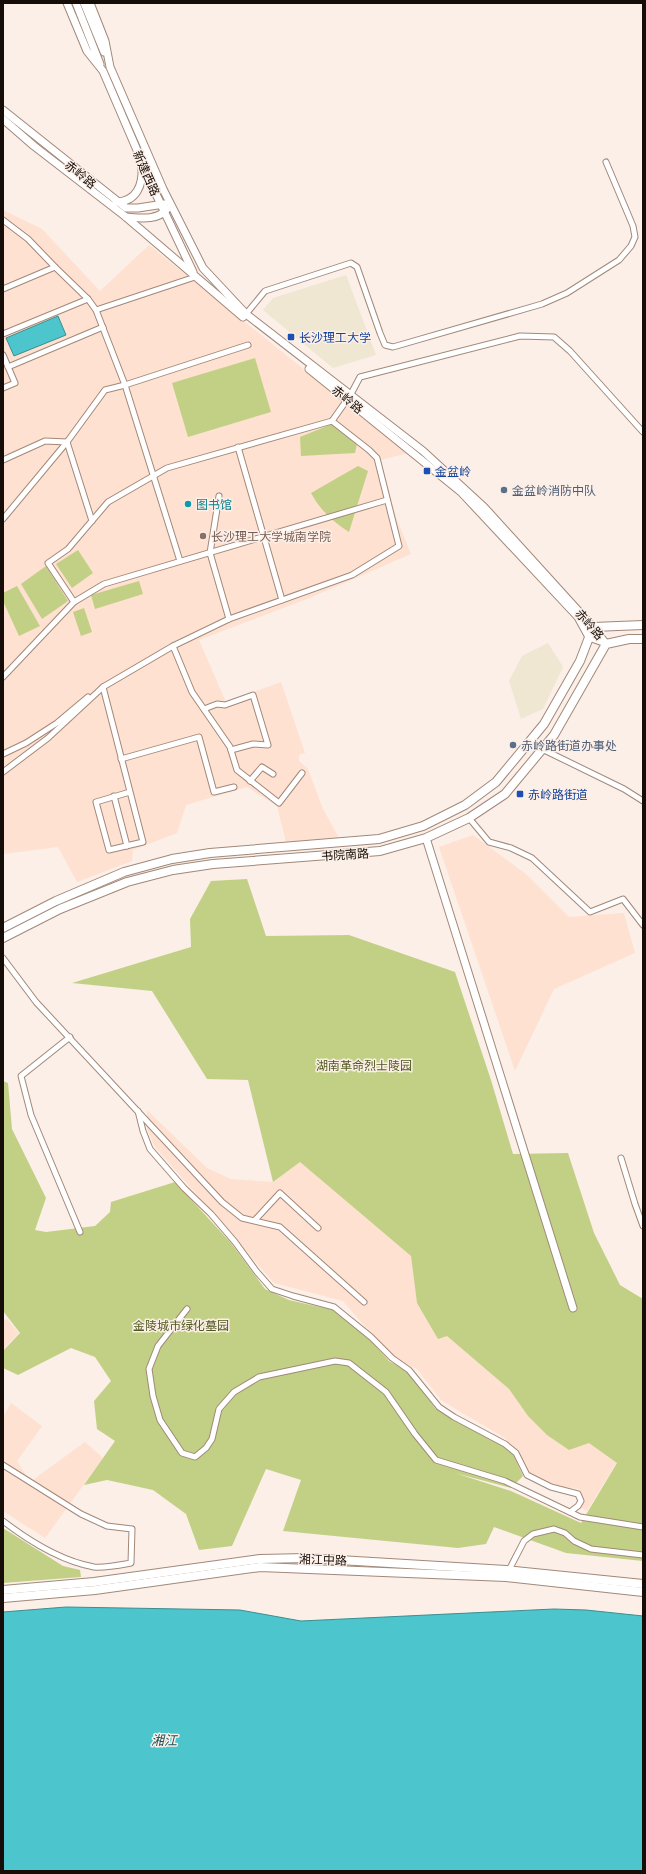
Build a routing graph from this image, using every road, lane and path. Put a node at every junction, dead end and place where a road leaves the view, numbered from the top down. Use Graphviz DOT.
graph roads {
  1 [pos="67,3"];
  2 [pos="76,3"];
  3 [pos="84,3"];
  4 [pos="90,3"];
  5 [pos="106,69"];
  6 [pos="3,110"];
  7 [pos="3,120"];
  8 [pos="141,160"];
  9 [pos="606,162"];
  10 [pos="116,202"];
  11 [pos="169,202"];
  12 [pos="161,204"];
  13 [pos="165,212"];
  14 [pos="126,217"];
  15 [pos="3,220"];
  16 [pos="55,267"];
  17 [pos="193,276"];
  18 [pos="3,289"];
  19 [pos="88,299"];
  20 [pos="96,310"];
  21 [pos="246,314"];
  22 [pos="103,327"];
  23 [pos="3,334"];
  24 [pos="248,345"];
  25 [pos="3,355"];
  26 [pos="8,367"];
  27 [pos="125,385"];
  28 [pos="3,388"];
  29 [pos="349,397"];
  30 [pos="332,421"];
  31 [pos="643,432"];
  32 [pos="67,442"];
  33 [pos="238,447"];
  34 [pos="3,460"];
  35 [pos="153,476"];
  36 [pos="218,496"];
  37 [pos="387,500"];
  38 [pos="3,519"];
  39 [pos="92,521"];
  40 [pos="264,537"];
  41 [pos="210,552"];
  42 [pos="180,561"];
  43 [pos="282,600"];
  44 [pos="74,602"];
  45 [pos="229,619"];
  46 [pos="643,625"];
  47 [pos="593,627"];
  48 [pos="589,637"];
  49 [pos="643,639"];
  50 [pos="606,644"];
  51 [pos="173,646"];
  52 [pos="3,677"];
  53 [pos="103,687"];
  54 [pos="204,709"];
  55 [pos="231,750"];
  56 [pos="542,750"];
  57 [pos="3,754"];
  58 [pos="121,759"];
  59 [pos="3,772"];
  60 [pos="302,773"];
  61 [pos="272,774"];
  62 [pos="250,781"];
  63 [pos="234,787"];
  64 [pos="130,792"];
  65 [pos="114,796"];
  66 [pos="643,801"];
  67 [pos="469,818"];
  68 [pos="426,838"];
  69 [pos="127,846"];
  70 [pos="643,925"];
  71 [pos="3,928"];
  72 [pos="3,938"];
  73 [pos="3,958"];
  74 [pos="70,1037"];
  75 [pos="138,1111"];
  76 [pos="621,1158"];
  77 [pos="256,1220"];
  78 [pos="643,1226"];
  79 [pos="318,1228"];
  80 [pos="80,1232"];
  81 [pos="364,1302"];
  82 [pos="573,1308"];
  83 [pos="187,1309"];
  84 [pos="3,1465"];
  85 [pos="570,1512"];
  86 [pos="3,1521"];
  87 [pos="643,1527"];
  88 [pos="643,1555"];
  89 [pos="509,1570"];
  90 [pos="643,1584"];
  91 [pos="3,1590"];
  92 [pos="643,1592"];
  93 [pos="3,1598"];
  1 -- 5 [label="main road, 新建西路"];
  2 -- 5 [label="main road, 新建西路"];
  3 -- 5 [label="main road, 新建西路"];
  4 -- 5 [label="main road, 新建西路"];
  5 -- 8 [label="main road, 新建西路"];
  5 -- 11 [label="main road, 新建西路"];
  6 -- 10 [label="main road, 赤岭路"];
  7 -- 14 [label="main road, 赤岭路"];
  8 -- 10 [label="main road"];
  8 -- 12 [label="main road, 新建西路"];
  9 -- 21 [label="street"];
  10 -- 12 [label="main road, 赤岭路"];
  11 -- 12 [label="main road, 赤岭路"];
  11 -- 13 [label="main road"];
  11 -- 21 [label="main road, 赤岭路"];
  12 -- 13 [label="main road, 新建西路"];
  13 -- 14 [label="main road"];
  13 -- 17 [label="main road, 新建西路"];
  14 -- 17 [label="main road, 赤岭路"];
  15 -- 16 [label="street"];
  16 -- 18 [label="street"];
  16 -- 19 [label="street"];
  17 -- 20 [label="street"];
  17 -- 29 [label="main road, 赤岭路"];
  19 -- 20 [label="street"];
  19 -- 23 [label="street"];
  20 -- 22 [label="street"];
  21 -- 29 [label="main road, 赤岭路"];
  22 -- 26 [label="street"];
  22 -- 27 [label="street"];
  24 -- 27 [label="street"];
  25 -- 26 [label="street"];
  26 -- 28 [label="street"];
  27 -- 32 [label="street"];
  27 -- 35 [label="street"];
  29 -- 30 [label="street"];
  29 -- 31 [label="street"];
  29 -- 47 [label="main road, 赤岭路"];
  29 -- 48 [label="main road, 赤岭路"];
  30 -- 33 [label="street"];
  30 -- 37 [label="street"];
  32 -- 34 [label="street"];
  32 -- 38 [label="street"];
  32 -- 39 [label="street"];
  33 -- 35 [label="street"];
  33 -- 40 [label="street"];
  35 -- 39 [label="street"];
  35 -- 42 [label="street"];
  36 -- 41 [label="street"];
  37 -- 40 [label="street"];
  37 -- 43 [label="street"];
  39 -- 44 [label="street"];
  40 -- 41 [label="street"];
  40 -- 43 [label="street"];
  41 -- 42 [label="street"];
  41 -- 45 [label="street"];
  42 -- 44 [label="street"];
  43 -- 45 [label="street"];
  44 -- 52 [label="street"];
  45 -- 51 [label="street"];
  46 -- 47 [label="main road"];
  47 -- 48 [label="main road, 书院南路"];
  47 -- 50 [label="main road, 赤岭路"];
  48 -- 50 [label="main road, 赤岭路"];
  48 -- 71 [label="main road, 书院南路"];
  49 -- 50 [label="main road"];
  50 -- 56 [label="main road, 书院南路"];
  51 -- 53 [label="street"];
  51 -- 54 [label="street"];
  53 -- 57 [label="street"];
  53 -- 58 [label="street"];
  53 -- 59 [label="street"];
  54 -- 55 [label="street"];
  54 -- 55 [label="street"];
  55 -- 62 [label="street"];
  56 -- 66 [label="street"];
  56 -- 67 [label="main road, 书院南路"];
  58 -- 63 [label="street"];
  58 -- 64 [label="street"];
  60 -- 62 [label="street"];
  61 -- 62 [label="street"];
  64 -- 65 [label="street"];
  64 -- 69 [label="street"];
  65 -- 69 [label="street"];
  65 -- 69 [label="street"];
  67 -- 68 [label="main road, 书院南路"];
  67 -- 70 [label="street"];
  68 -- 72 [label="main road, 书院南路"];
  68 -- 82 [label="main road"];
  73 -- 74 [label="street"];
  74 -- 75 [label="street"];
  74 -- 80 [label="street"];
  75 -- 77 [label="street"];
  75 -- 85 [label="street"];
  76 -- 78 [label="street"];
  77 -- 79 [label="street"];
  77 -- 81 [label="street"];
  83 -- 85 [label="street"];
  84 -- 86 [label="street"];
  85 -- 87 [label="street"];
  88 -- 89 [label="street"];
  89 -- 90 [label="main road, 湘江中路"];
  89 -- 91 [label="main road, 湘江中路"];
  92 -- 93 [label="main road, 湘江中路"];
}
